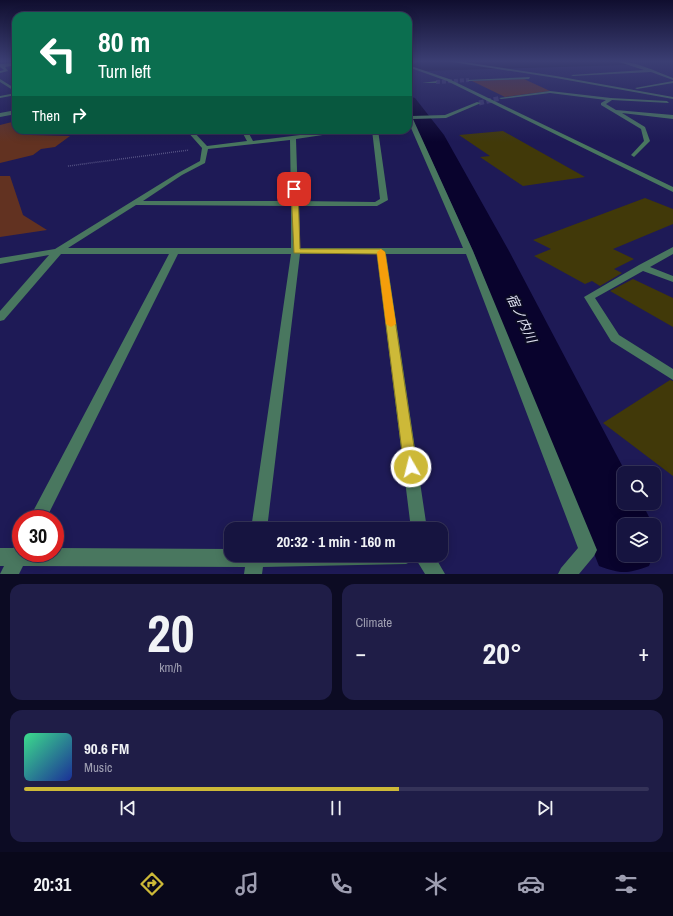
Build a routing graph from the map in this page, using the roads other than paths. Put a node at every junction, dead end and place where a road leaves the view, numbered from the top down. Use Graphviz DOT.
graph roads {
  1 [pos="464,88"];
  2 [pos="622,88"];
  3 [pos="637,88"];
  4 [pos="629,89"];
  5 [pos="12,95"];
  6 [pos="0,97"];
  7 [pos="501,98"];
  8 [pos="673,98"];
  9 [pos="612,99"];
  10 [pos="479,103"];
  11 [pos="673,103"];
  12 [pos="613,110"];
  13 [pos="12,113"];
  14 [pos="0,115"];
  15 [pos="673,117"];
  16 [pos="412,119"];
  17 [pos="412,123"];
  18 [pos="193,134"];
  19 [pos="246,134"];
  20 [pos="322,134"];
  21 [pos="376,134"];
  22 [pos="307,136"];
  23 [pos="294,138"];
  24 [pos="252,143"];
  25 [pos="205,148"];
  26 [pos="634,155"];
  27 [pos="673,190"];
  28 [pos="137,203"];
  29 [pos="295,204"];
  30 [pos="58,251"];
  31 [pos="175,251"];
  32 [pos="296,251"];
  33 [pos="469,251"];
  34 [pos="672,251"];
  35 [pos="381,252"];
  36 [pos="0,261"];
  37 [pos="642,267"];
  38 [pos="673,279"];
  39 [pos="0,318"];
  40 [pos="673,375"];
  41 [pos="42,510"];
  42 [pos="259,522"];
  43 [pos="418,522"];
  44 [pos="12,555"];
  45 [pos="64,556"];
  46 [pos="0,557"];
  47 [pos="224,561"];
  48 [pos="15,562"];
  49 [pos="428,562"];
  50 [pos="9,574"];
  51 [pos="436,574"];
  52 [pos="567,574"];
  1 -- 27 [label="street"];
  2 -- 4 [label="street"];
  3 -- 4 [label="street"];
  4 -- 8 [label="street"];
  5 -- 6 [label="street"];
  7 -- 9 [label="street"];
  9 -- 11 [label="street"];
  9 -- 12 [label="street"];
  10 -- 16 [label="street"];
  12 -- 15 [label="street"];
  12 -- 26 [label="street"];
  13 -- 14 [label="street"];
  17 -- 33 [label="street"];
  18 -- 25 [label="street"];
  19 -- 24 [label="street"];
  20 -- 22 [label="street"];
  21 -- 29 [label="street"];
  22 -- 23 [label="street"];
  23 -- 24 [label="street"];
  23 -- 29 [label="street"];
  24 -- 25 [label="street"];
  25 -- 28 [label="street"];
  28 -- 29 [label="street"];
  28 -- 30 [label="street"];
  29 -- 32 [label="street"];
  30 -- 31 [label="street"];
  30 -- 36 [label="street"];
  30 -- 39 [label="street"];
  31 -- 32 [label="street"];
  31 -- 41 [label="street"];
  32 -- 35 [label="street"];
  32 -- 42 [label="street"];
  33 -- 35 [label="street"];
  33 -- 52 [label="street"];
  34 -- 37 [label="street"];
  35 -- 43 [label="street"];
  37 -- 38 [label="street"];
  37 -- 40 [label="street"];
  44 -- 46 [label="street"];
  45 -- 47 [label="street"];
  48 -- 50 [label="street"];
  49 -- 51 [label="street"];
}
